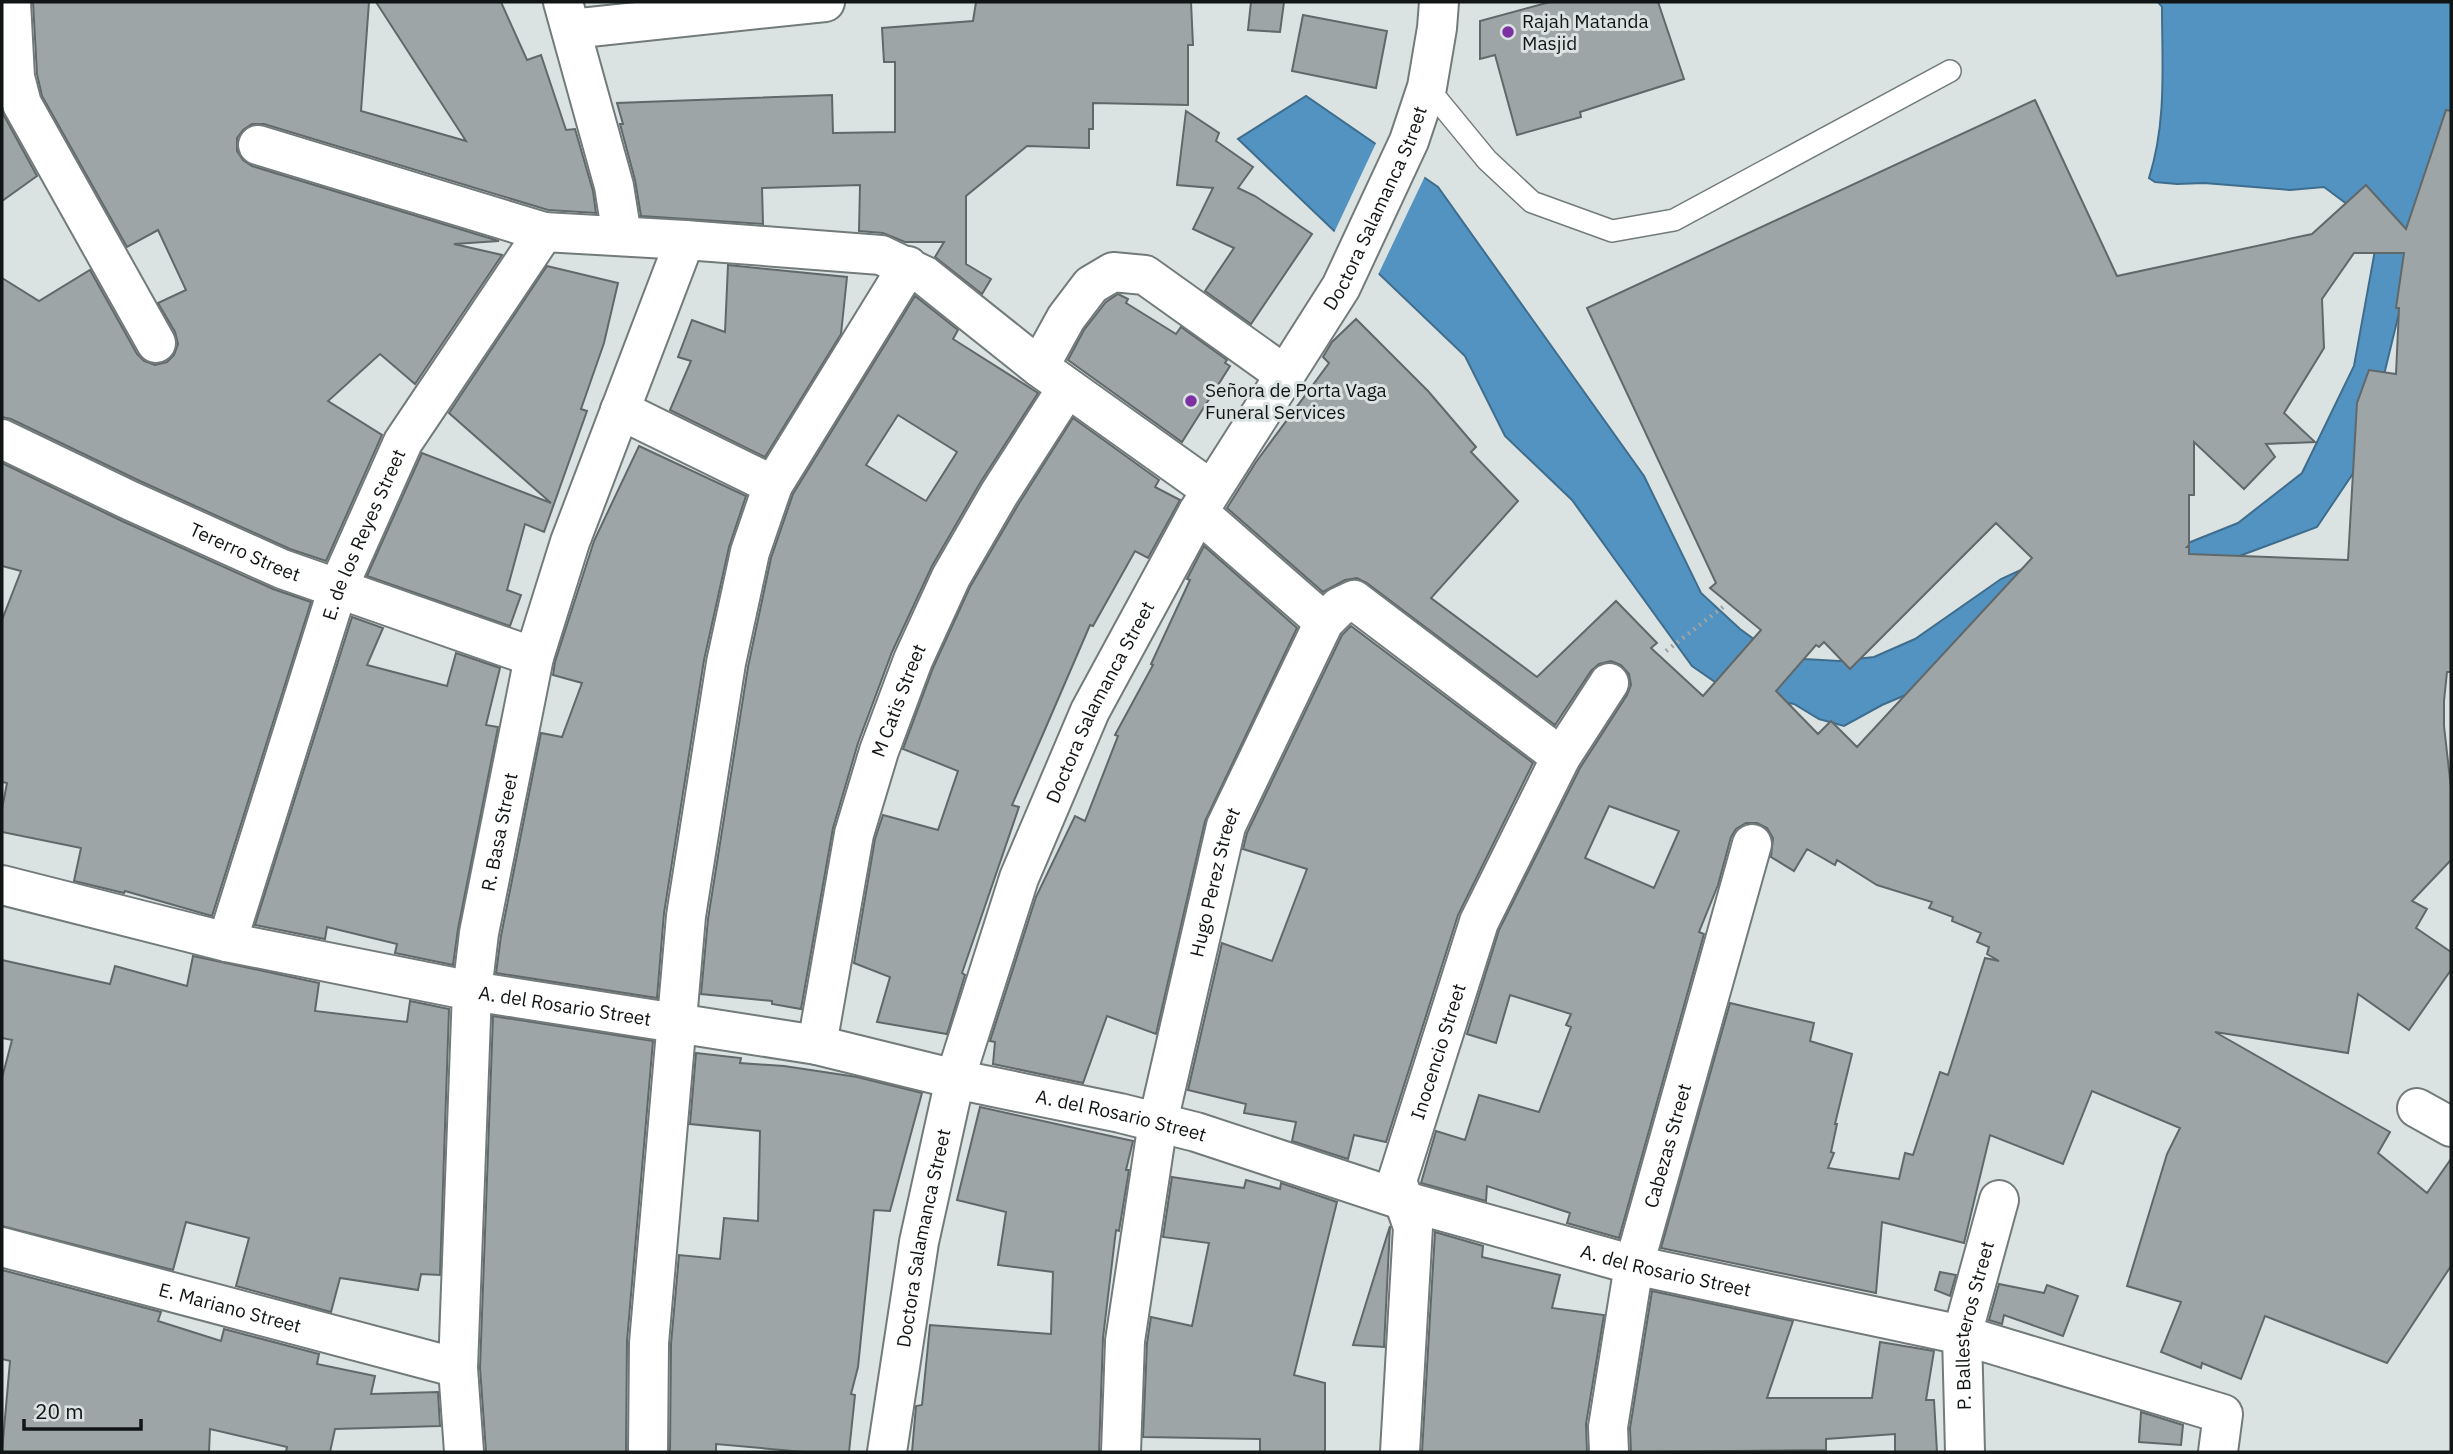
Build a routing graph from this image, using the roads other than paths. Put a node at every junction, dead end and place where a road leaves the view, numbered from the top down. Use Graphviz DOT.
graph roads {
  1 [pos="11,2"];
  2 [pos="825,2"];
  3 [pos="1439,2"];
  4 [pos="567,15"];
  5 [pos="1950,71"];
  6 [pos="1427,87"];
  7 [pos="258,145"];
  8 [pos="544,232"];
  9 [pos="622,236"];
  10 [pos="685,240"];
  11 [pos="908,266"];
  12 [pos="156,343"];
  13 [pos="1285,375"];
  14 [pos="1053,377"];
  15 [pos="620,410"];
  16 [pos="2,439"];
  17 [pos="774,485"];
  18 [pos="1204,501"];
  19 [pos="338,588"];
  20 [pos="1324,622"];
  21 [pos="534,657"];
  22 [pos="1609,683"];
  23 [pos="1561,757"];
  24 [pos="1752,844"];
  25 [pos="2,885"];
  26 [pos="227,942"];
  27 [pos="472,991"];
  28 [pos="676,1021"];
  29 [pos="817,1045"];
  30 [pos="955,1079"];
  31 [pos="2417,1108"];
  32 [pos="1158,1122"];
  33 [pos="2451,1127"];
  34 [pos="1999,1200"];
  35 [pos="1405,1201"];
  36 [pos="2,1247"];
  37 [pos="1634,1265"];
  38 [pos="1962,1335"];
  39 [pos="458,1368"];
  40 [pos="464,1452"];
  41 [pos="648,1452"];
  42 [pos="887,1452"];
  43 [pos="1122,1452"];
  44 [pos="1400,1452"];
  45 [pos="1609,1452"];
  46 [pos="1965,1452"];
  47 [pos="2218,1452"];
  1 -- 12 [label="street"];
  2 -- 4 [label="street"];
  3 -- 6 [label="street, Doctora Salamanca Street"];
  4 -- 9 [label="street"];
  5 -- 6 [label="lane"];
  6 -- 13 [label="street, Doctora Salamanca Street"];
  7 -- 8 [label="street"];
  8 -- 9 [label="street"];
  8 -- 19 [label="street, E. de los Reyes Street"];
  9 -- 10 [label="street"];
  10 -- 11 [label="street"];
  10 -- 15 [label="street, R. Basa Street"];
  11 -- 14 [label="street"];
  11 -- 17 [label="street"];
  13 -- 14 [label="street, M Catis Street"];
  13 -- 18 [label="street, Doctora Salamanca Street"];
  14 -- 18 [label="street"];
  14 -- 29 [label="street, M Catis Street"];
  15 -- 17 [label="street"];
  15 -- 21 [label="street, R. Basa Street"];
  16 -- 19 [label="street, Tererro Street"];
  17 -- 28 [label="street"];
  18 -- 20 [label="street"];
  18 -- 30 [label="street, Doctora Salamanca Street"];
  19 -- 21 [label="street, Tererro Street"];
  19 -- 26 [label="street, E. de los Reyes Street"];
  20 -- 23 [label="street, Hugo Perez Street"];
  20 -- 32 [label="street, Hugo Perez Street"];
  21 -- 27 [label="street, R. Basa Street"];
  22 -- 23 [label="street, Inocencio Street"];
  23 -- 35 [label="street, Inocencio Street"];
  24 -- 37 [label="street, Cabezas Street"];
  25 -- 26 [label="street, A. del Rosario Street"];
  26 -- 27 [label="street, A. del Rosario Street"];
  27 -- 28 [label="street, A. del Rosario Street"];
  27 -- 39 [label="street, R. Basa Street"];
  28 -- 29 [label="street, A. del Rosario Street"];
  28 -- 41 [label="street"];
  29 -- 30 [label="street, A. del Rosario Street"];
  30 -- 32 [label="street, A. del Rosario Street"];
  30 -- 42 [label="street, Doctora Salamanca Street"];
  31 -- 33 [label="street"];
  32 -- 35 [label="street, A. del Rosario Street"];
  32 -- 43 [label="street, Hugo Perez Street"];
  34 -- 38 [label="street, P. Ballesteros Street"];
  35 -- 37 [label="street, A. del Rosario Street"];
  35 -- 44 [label="street, Inocencio Street"];
  36 -- 39 [label="street, E. Mariano Street"];
  37 -- 38 [label="street, A. del Rosario Street"];
  37 -- 45 [label="street, Cabezas Street"];
  38 -- 46 [label="street, P. Ballesteros Street"];
  38 -- 47 [label="street, A. del Rosario Street"];
  39 -- 40 [label="street, R. Basa Street"];
}
